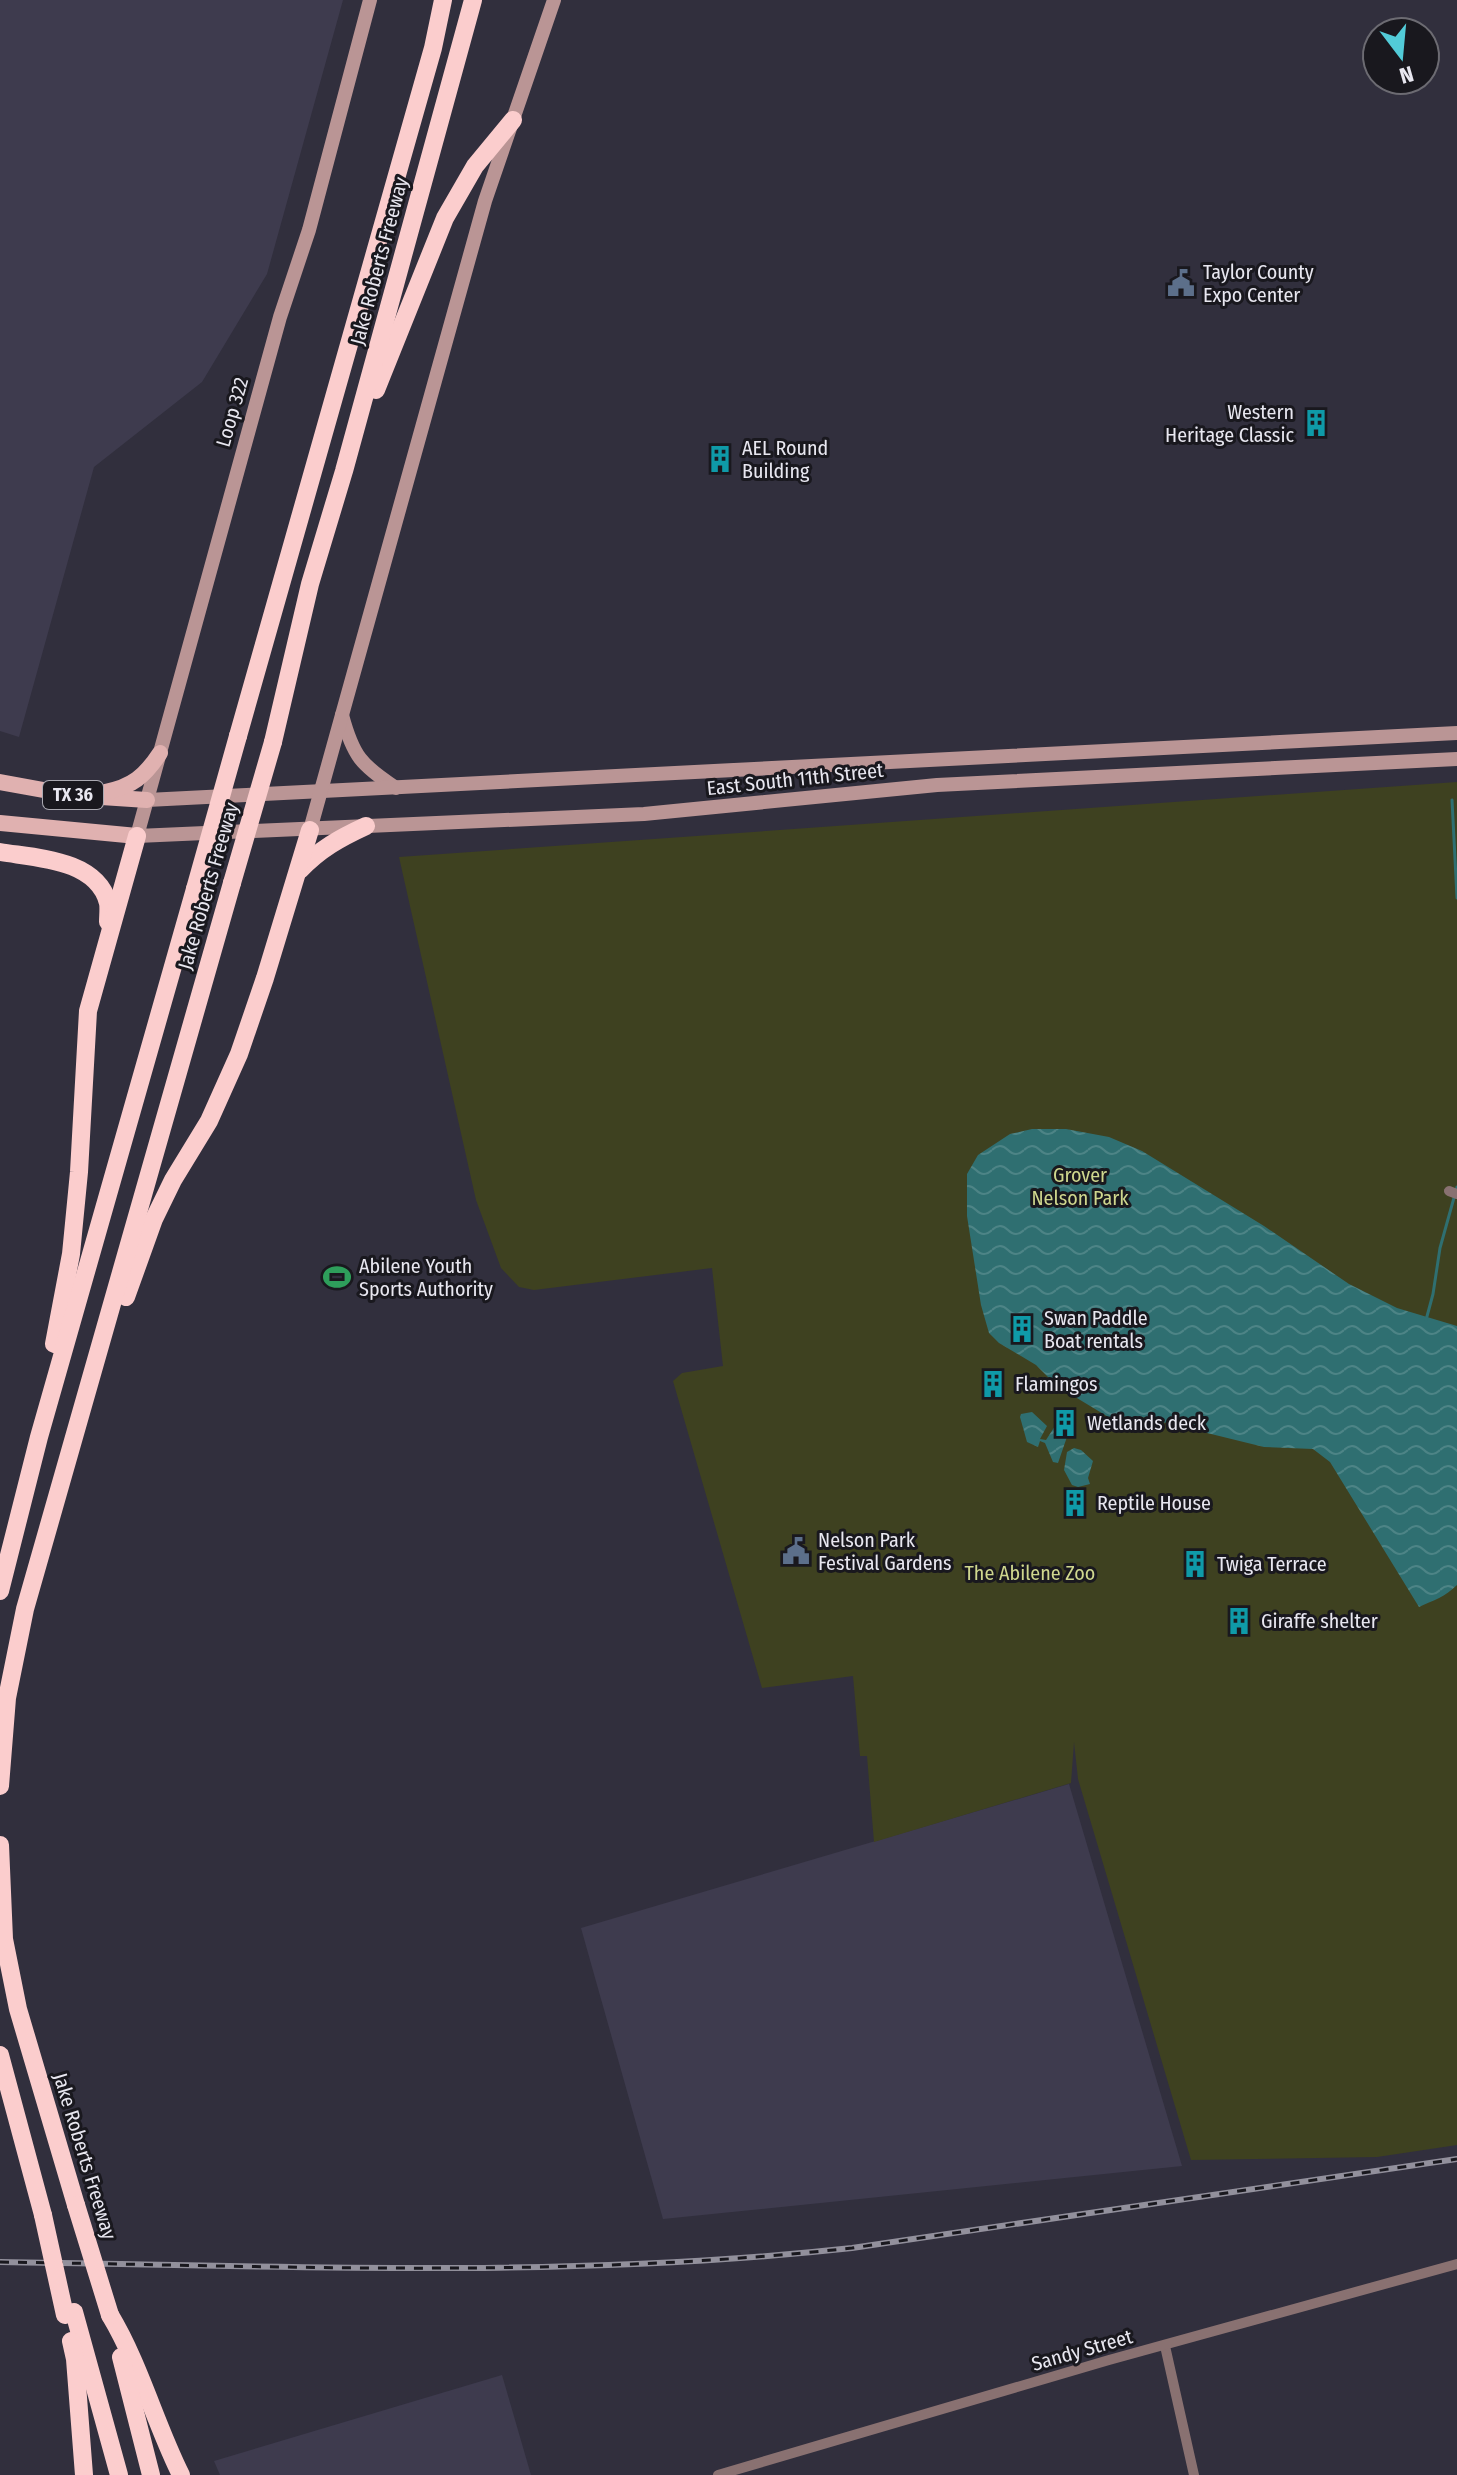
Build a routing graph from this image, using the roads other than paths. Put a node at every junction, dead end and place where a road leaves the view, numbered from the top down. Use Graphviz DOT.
graph roads {
  1 [pos="370,0"];
  2 [pos="443,0"];
  3 [pos="473,0"];
  4 [pos="554,0"];
  5 [pos="513,120"];
  6 [pos="344,471"];
  7 [pos="341,712"];
  8 [pos="1457,733"];
  9 [pos="160,753"];
  10 [pos="1457,759"];
  11 [pos="0,782"];
  12 [pos="397,789"];
  13 [pos="319,793"];
  14 [pos="85,796"];
  15 [pos="147,800"];
  16 [pos="0,823"];
  17 [pos="366,826"];
  18 [pos="310,830"];
  19 [pos="137,836"];
  20 [pos="0,852"];
  21 [pos="298,872"];
  22 [pos="108,933"];
  23 [pos="76,1435"];
  24 [pos="35,1451"];
  25 [pos="0,1591"];
  26 [pos="0,1786"];
  27 [pos="0,1845"];
  28 [pos="0,2055"];
  29 [pos="1457,2264"];
  30 [pos="70,2314"];
  31 [pos="110,2315"];
  32 [pos="1165,2346"];
  33 [pos="84,2475"];
  34 [pos="119,2475"];
  35 [pos="151,2475"];
  36 [pos="181,2475"];
  37 [pos="718,2475"];
  38 [pos="1194,2475"];
  1 -- 9 [label="main road, Loop 322"];
  2 -- 24 [label="highway, Jake Roberts Freeway, bridge"];
  3 -- 6 [label="highway, Jake Roberts Freeway"];
  4 -- 5 [label="main road"];
  5 -- 6 [label="highway"];
  5 -- 7 [label="main road"];
  6 -- 23 [label="highway, Jake Roberts Freeway, bridge"];
  7 -- 12 [label="main road"];
  7 -- 13 [label="main road"];
  8 -- 12 [label="main road, East South 11th Street / TX 36"];
  9 -- 14 [label="main road"];
  9 -- 15 [label="main road, Loop 322"];
  10 -- 17 [label="main road, East South 11th Street / TX 36"];
  11 -- 14 [label="main road, TX 36"];
  12 -- 13 [label="main road, East South 11th Street / TX 36"];
  13 -- 15 [label="main road, East South 11th Street / TX 36"];
  13 -- 18 [label="main road"];
  14 -- 15 [label="main road, TX 36"];
  15 -- 19 [label="main road, Loop 322"];
  16 -- 19 [label="main road, TX 36"];
  17 -- 18 [label="main road, East South 11th Street / TX 36"];
  17 -- 21 [label="highway"];
  18 -- 19 [label="main road, East South 11th Street / TX 36"];
  18 -- 21 [label="highway"];
  19 -- 22 [label="highway"];
  20 -- 22 [label="highway"];
  21 -- 23 [label="highway"];
  22 -- 24 [label="highway"];
  23 -- 26 [label="highway, Jake Roberts Freeway"];
  24 -- 25 [label="highway, Jake Roberts Freeway"];
  27 -- 31 [label="highway, Jake Roberts Freeway, bridge"];
  28 -- 30 [label="highway, bridge"];
  29 -- 32 [label="street, Sandy Street"];
  30 -- 33 [label="highway"];
  30 -- 34 [label="highway"];
  31 -- 35 [label="highway, Jake Roberts Freeway"];
  31 -- 36 [label="highway"];
  32 -- 37 [label="street, Sandy Street"];
  32 -- 38 [label="street"];
}
